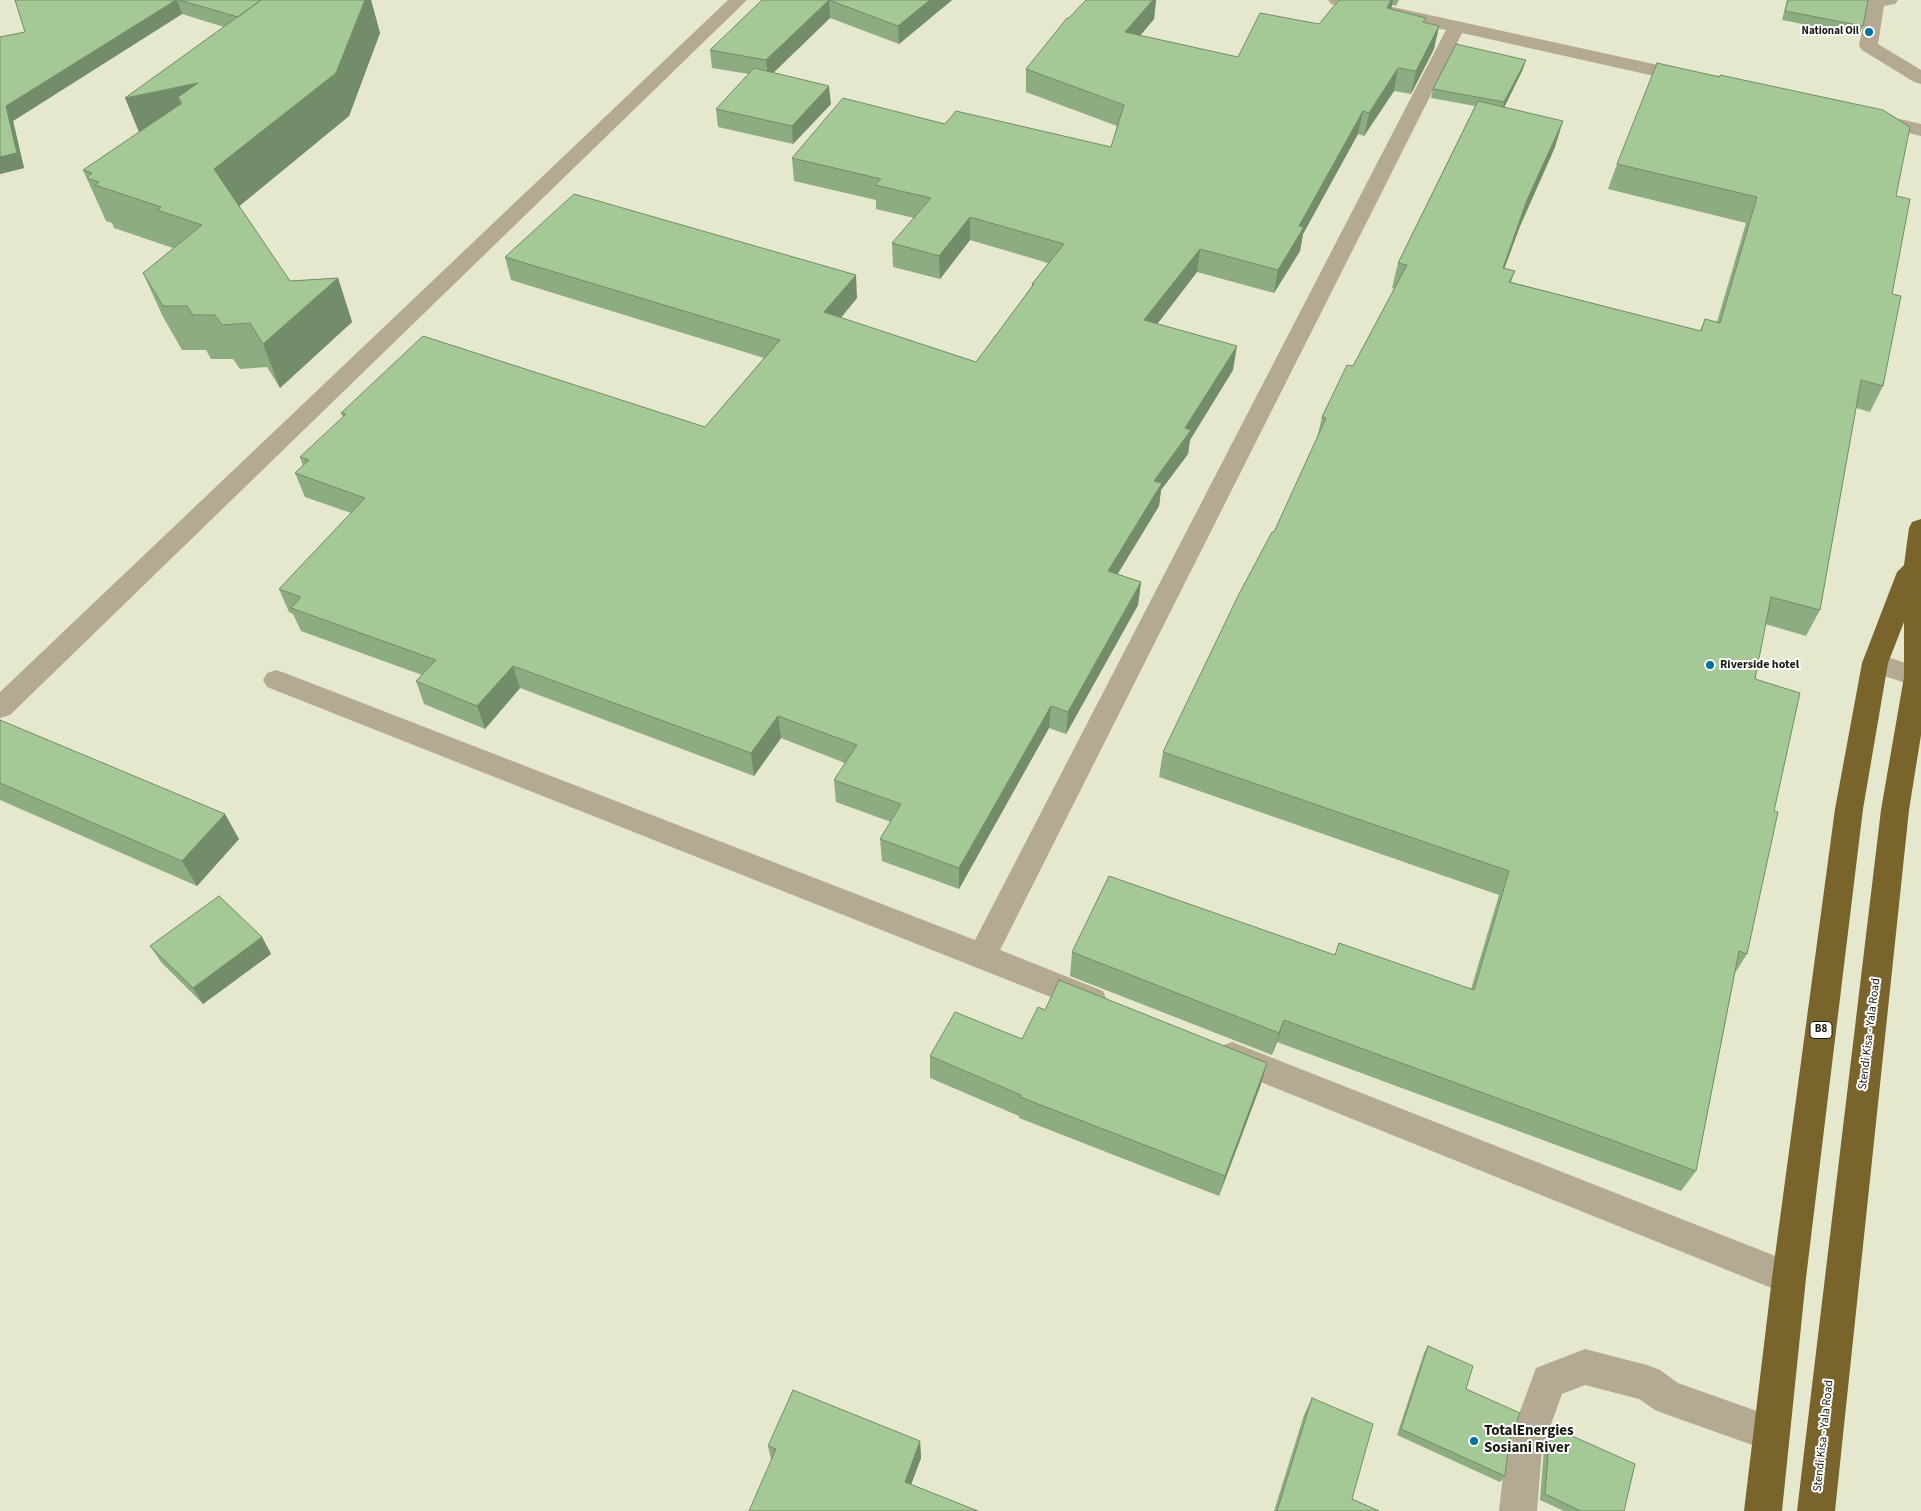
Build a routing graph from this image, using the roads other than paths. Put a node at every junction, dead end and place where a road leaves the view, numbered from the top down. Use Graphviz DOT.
graph roads {
  1 [pos="738,0"];
  2 [pos="1337,0"];
  3 [pos="1889,0"];
  4 [pos="1457,26"];
  5 [pos="1921,78"];
  6 [pos="1706,82"];
  7 [pos="1860,116"];
  8 [pos="1921,130"];
  9 [pos="1919,542"];
  10 [pos="1875,663"];
  11 [pos="1919,677"];
  12 [pos="276,680"];
  13 [pos="0,708"];
  14 [pos="982,956"];
  15 [pos="1120,1011"];
  16 [pos="1212,1048"];
  17 [pos="1789,1278"];
  18 [pos="1772,1434"];
  19 [pos="1518,1511"];
  20 [pos="1763,1511"];
  21 [pos="1816,1511"];
  1 -- 13 [label="street"];
  2 -- 4 [label="street"];
  3 -- 5 [label="street"];
  4 -- 6 [label="street"];
  4 -- 14 [label="street"];
  7 -- 8 [label="street"];
  9 -- 10 [label="highway, B8"];
  9 -- 11 [label="highway, Stendi Kisa - Yala Road / B8"];
  10 -- 11 [label="street"];
  10 -- 17 [label="highway, B8"];
  11 -- 21 [label="highway, Stendi Kisa - Yala Road / B8"];
  12 -- 14 [label="street"];
  14 -- 15 [label="street"];
  16 -- 17 [label="street"];
  17 -- 18 [label="highway, B8"];
  18 -- 19 [label="street"];
  18 -- 20 [label="highway, B8"];
}
